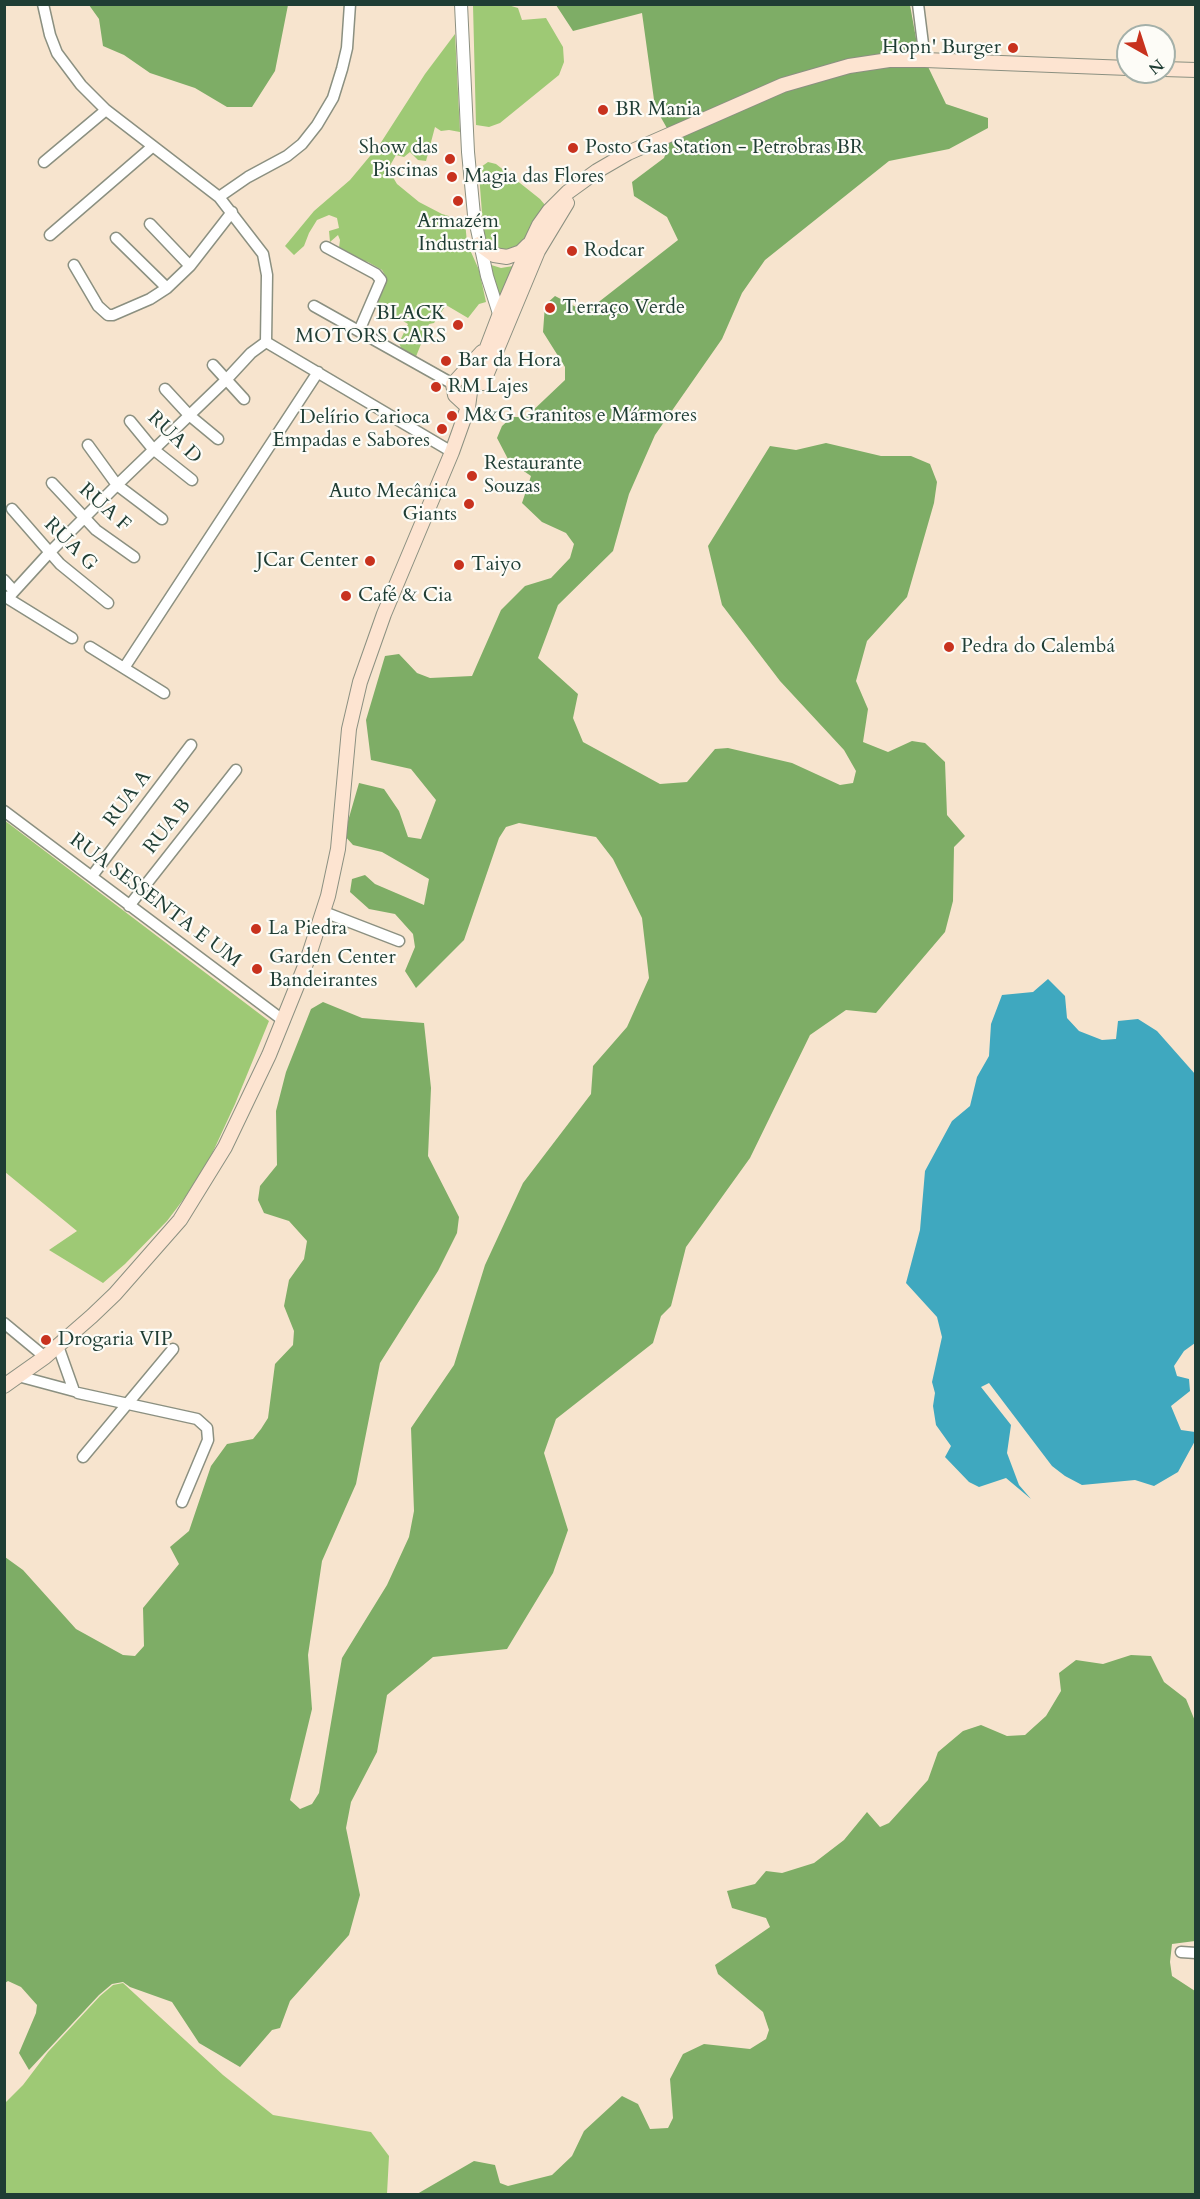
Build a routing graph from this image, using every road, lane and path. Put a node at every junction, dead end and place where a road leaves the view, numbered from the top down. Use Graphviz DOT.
graph roads {
  1 [pos="44,4"];
  2 [pos="350,4"];
  3 [pos="461,4"];
  4 [pos="918,4"];
  5 [pos="925,60"];
  6 [pos="1116,68"];
  7 [pos="1176,69"];
  8 [pos="1196,70"];
  9 [pos="106,110"];
  10 [pos="152,147"];
  11 [pos="44,162"];
  12 [pos="583,182"];
  13 [pos="219,197"];
  14 [pos="231,212"];
  15 [pos="150,225"];
  16 [pos="50,235"];
  17 [pos="116,238"];
  18 [pos="479,244"];
  19 [pos="530,244"];
  20 [pos="326,247"];
  21 [pos="74,265"];
  22 [pos="190,266"];
  23 [pos="167,288"];
  24 [pos="314,306"];
  25 [pos="500,316"];
  26 [pos="359,331"];
  27 [pos="495,341"];
  28 [pos="266,342"];
  29 [pos="213,365"];
  30 [pos="318,372"];
  31 [pos="226,380"];
  32 [pos="453,384"];
  33 [pos="165,389"];
  34 [pos="244,399"];
  35 [pos="468,407"];
  36 [pos="189,415"];
  37 [pos="130,421"];
  38 [pos="218,439"];
  39 [pos="88,445"];
  40 [pos="153,449"];
  41 [pos="452,452"];
  42 [pos="192,480"];
  43 [pos="52,483"];
  44 [pos="117,485"];
  45 [pos="12,509"];
  46 [pos="84,518"];
  47 [pos="162,519"];
  48 [pos="49,553"];
  49 [pos="134,557"];
  50 [pos="4,580"];
  51 [pos="9,595"];
  52 [pos="108,603"];
  53 [pos="72,638"];
  54 [pos="90,647"];
  55 [pos="124,668"];
  56 [pos="164,693"];
  57 [pos="191,745"];
  58 [pos="236,770"];
  59 [pos="4,811"];
  60 [pos="92,876"];
  61 [pos="129,906"];
  62 [pos="324,912"];
  63 [pos="399,942"];
  64 [pos="284,1020"];
  65 [pos="4,1323"];
  66 [pos="58,1346"];
  67 [pos="172,1349"];
  68 [pos="45,1357"];
  69 [pos="18,1376"];
  70 [pos="4,1386"];
  71 [pos="78,1393"];
  72 [pos="127,1404"];
  73 [pos="83,1457"];
  74 [pos="182,1502"];
  75 [pos="1181,1952"];
  76 [pos="1196,1953"];
  1 -- 9 [label="street"];
  2 -- 13 [label="street"];
  3 -- 18 [label="street"];
  4 -- 5 [label="street"];
  5 -- 6 [label="main road"];
  5 -- 12 [label="main road"];
  7 -- 8 [label="main road"];
  9 -- 10 [label="street"];
  9 -- 11 [label="street"];
  10 -- 13 [label="street"];
  10 -- 16 [label="street"];
  12 -- 19 [label="main road"];
  12 -- 27 [label="main road"];
  13 -- 14 [label="street"];
  14 -- 22 [label="street"];
  14 -- 28 [label="street"];
  15 -- 22 [label="street"];
  17 -- 23 [label="street"];
  18 -- 19 [label="main road"];
  18 -- 25 [label="street"];
  19 -- 25 [label="main road"];
  20 -- 26 [label="street"];
  21 -- 23 [label="street"];
  22 -- 23 [label="street"];
  24 -- 26 [label="street"];
  25 -- 27 [label="main road"];
  26 -- 32 [label="street"];
  27 -- 32 [label="main road"];
  27 -- 35 [label="main road"];
  28 -- 30 [label="street"];
  28 -- 31 [label="street"];
  29 -- 31 [label="street"];
  30 -- 41 [label="street"];
  30 -- 55 [label="street"];
  31 -- 34 [label="street"];
  31 -- 36 [label="street"];
  32 -- 35 [label="main road"];
  33 -- 36 [label="street"];
  35 -- 41 [label="main road"];
  36 -- 38 [label="street"];
  36 -- 40 [label="street"];
  37 -- 40 [label="street, RUA D"];
  39 -- 44 [label="street"];
  40 -- 42 [label="street, RUA D"];
  40 -- 44 [label="street"];
  41 -- 62 [label="main road"];
  43 -- 46 [label="street, RUA F"];
  44 -- 46 [label="street"];
  44 -- 47 [label="street"];
  45 -- 48 [label="street, RUA G"];
  46 -- 48 [label="street"];
  46 -- 49 [label="street, RUA F"];
  48 -- 51 [label="street"];
  48 -- 52 [label="street, RUA G"];
  50 -- 51 [label="street"];
  51 -- 53 [label="street"];
  54 -- 55 [label="street"];
  55 -- 56 [label="street"];
  57 -- 60 [label="street, RUA A"];
  58 -- 61 [label="street, RUA B"];
  59 -- 60 [label="street, RUA SESSENTA E UM"];
  60 -- 61 [label="street, RUA SESSENTA E UM"];
  61 -- 64 [label="street, RUA SESSENTA E UM"];
  62 -- 63 [label="street"];
  62 -- 64 [label="main road"];
  64 -- 66 [label="main road"];
  65 -- 68 [label="street"];
  66 -- 68 [label="main road"];
  66 -- 69 [label="street"];
  67 -- 72 [label="street"];
  68 -- 69 [label="main road"];
  69 -- 70 [label="main road"];
  71 -- 72 [label="street"];
  72 -- 73 [label="street"];
  72 -- 74 [label="street"];
  75 -- 76 [label="street"];
}
